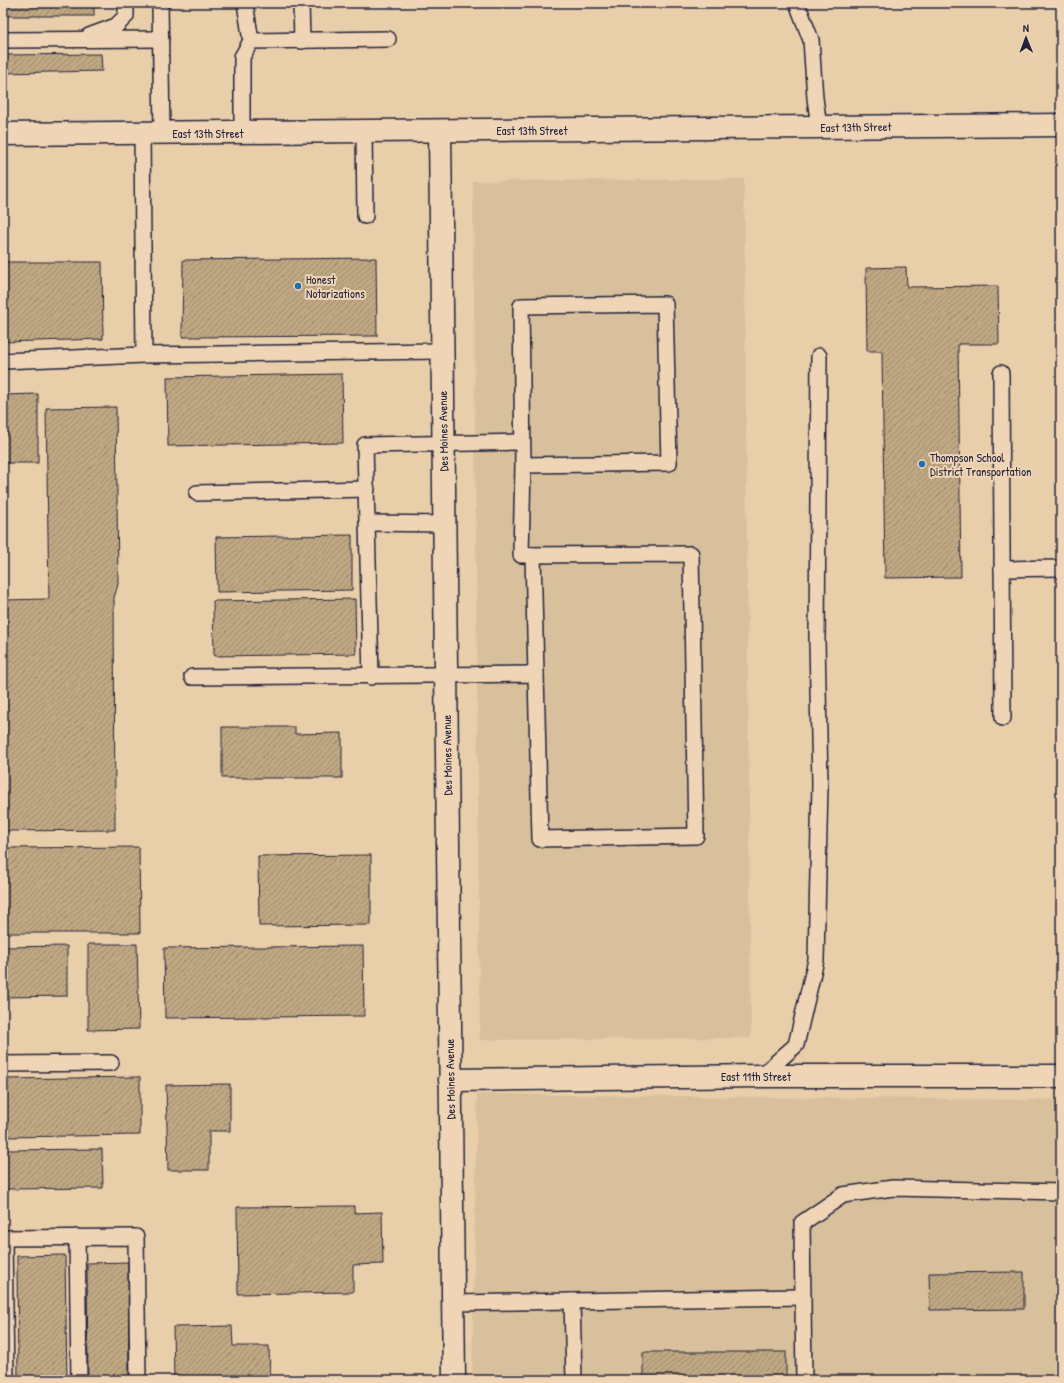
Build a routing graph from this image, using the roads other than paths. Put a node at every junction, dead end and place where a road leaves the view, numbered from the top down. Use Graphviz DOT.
graph roads {
  1 [pos="126,3"];
  2 [pos="160,3"];
  3 [pos="245,3"];
  4 [pos="302,3"];
  5 [pos="797,3"];
  6 [pos="79,39"];
  7 [pos="161,39"];
  8 [pos="388,39"];
  9 [pos="3,40"];
  10 [pos="252,41"];
  11 [pos="302,41"];
  12 [pos="1061,125"];
  13 [pos="819,127"];
  14 [pos="364,131"];
  15 [pos="440,131"];
  16 [pos="242,132"];
  17 [pos="152,133"];
  18 [pos="3,134"];
  19 [pos="366,216"];
  20 [pos="442,351"];
  21 [pos="144,355"];
  22 [pos="819,356"];
  23 [pos="3,361"];
  24 [pos="1001,373"];
  25 [pos="522,442"];
  26 [pos="443,444"];
  27 [pos="523,464"];
  28 [pos="367,489"];
  29 [pos="197,493"];
  30 [pos="368,523"];
  31 [pos="444,524"];
  32 [pos="534,555"];
  33 [pos="1061,568"];
  34 [pos="1002,569"];
  35 [pos="536,674"];
  36 [pos="446,675"];
  37 [pos="192,677"];
  38 [pos="371,677"];
  39 [pos="1003,718"];
  40 [pos="111,1063"];
  41 [pos="3,1064"];
  42 [pos="761,1076"];
  43 [pos="1061,1076"];
  44 [pos="450,1080"];
  45 [pos="1061,1192"];
  46 [pos="77,1237"];
  47 [pos="4,1238"];
  48 [pos="803,1296"];
  49 [pos="572,1301"];
  50 [pos="453,1304"];
  51 [pos="6,1380"];
  52 [pos="79,1380"];
  53 [pos="138,1380"];
  54 [pos="454,1380"];
  55 [pos="574,1380"];
  56 [pos="804,1380"];
  1 -- 6 [label="lane"];
  2 -- 7 [label="lane"];
  3 -- 10 [label="lane"];
  4 -- 11 [label="lane"];
  5 -- 13 [label="lane"];
  6 -- 7 [label="lane"];
  6 -- 9 [label="lane"];
  7 -- 17 [label="lane"];
  8 -- 11 [label="lane"];
  10 -- 11 [label="lane"];
  10 -- 16 [label="lane"];
  12 -- 13 [label="street, East 13th Street"];
  13 -- 15 [label="street, East 13th Street"];
  14 -- 15 [label="street, East 13th Street"];
  14 -- 16 [label="street, East 13th Street"];
  14 -- 19 [label="lane"];
  15 -- 20 [label="street, Des Moines Avenue"];
  16 -- 17 [label="street, East 13th Street"];
  17 -- 18 [label="street, East 13th Street"];
  17 -- 21 [label="lane"];
  20 -- 21 [label="lane"];
  20 -- 26 [label="street, Des Moines Avenue"];
  21 -- 23 [label="lane"];
  22 -- 42 [label="lane"];
  24 -- 34 [label="lane"];
  25 -- 26 [label="lane"];
  25 -- 27 [label="lane"];
  25 -- 27 [label="lane"];
  26 -- 28 [label="lane"];
  26 -- 31 [label="street, Des Moines Avenue"];
  27 -- 32 [label="lane"];
  28 -- 29 [label="lane"];
  28 -- 30 [label="lane"];
  30 -- 31 [label="lane"];
  30 -- 38 [label="lane"];
  31 -- 36 [label="street, Des Moines Avenue"];
  32 -- 35 [label="lane"];
  32 -- 35 [label="lane"];
  33 -- 34 [label="lane"];
  34 -- 39 [label="lane"];
  35 -- 36 [label="lane"];
  36 -- 38 [label="lane"];
  36 -- 44 [label="street, Des Moines Avenue"];
  37 -- 38 [label="lane"];
  40 -- 41 [label="lane"];
  42 -- 43 [label="street, East 11th Street"];
  42 -- 44 [label="street, East 11th Street"];
  44 -- 50 [label="street, Des Moines Avenue"];
  45 -- 48 [label="lane"];
  46 -- 47 [label="lane"];
  46 -- 52 [label="lane"];
  46 -- 53 [label="lane"];
  47 -- 51 [label="lane"];
  48 -- 49 [label="lane"];
  48 -- 56 [label="lane"];
  49 -- 50 [label="lane"];
  49 -- 55 [label="lane"];
  50 -- 54 [label="street, Des Moines Avenue"];
}
